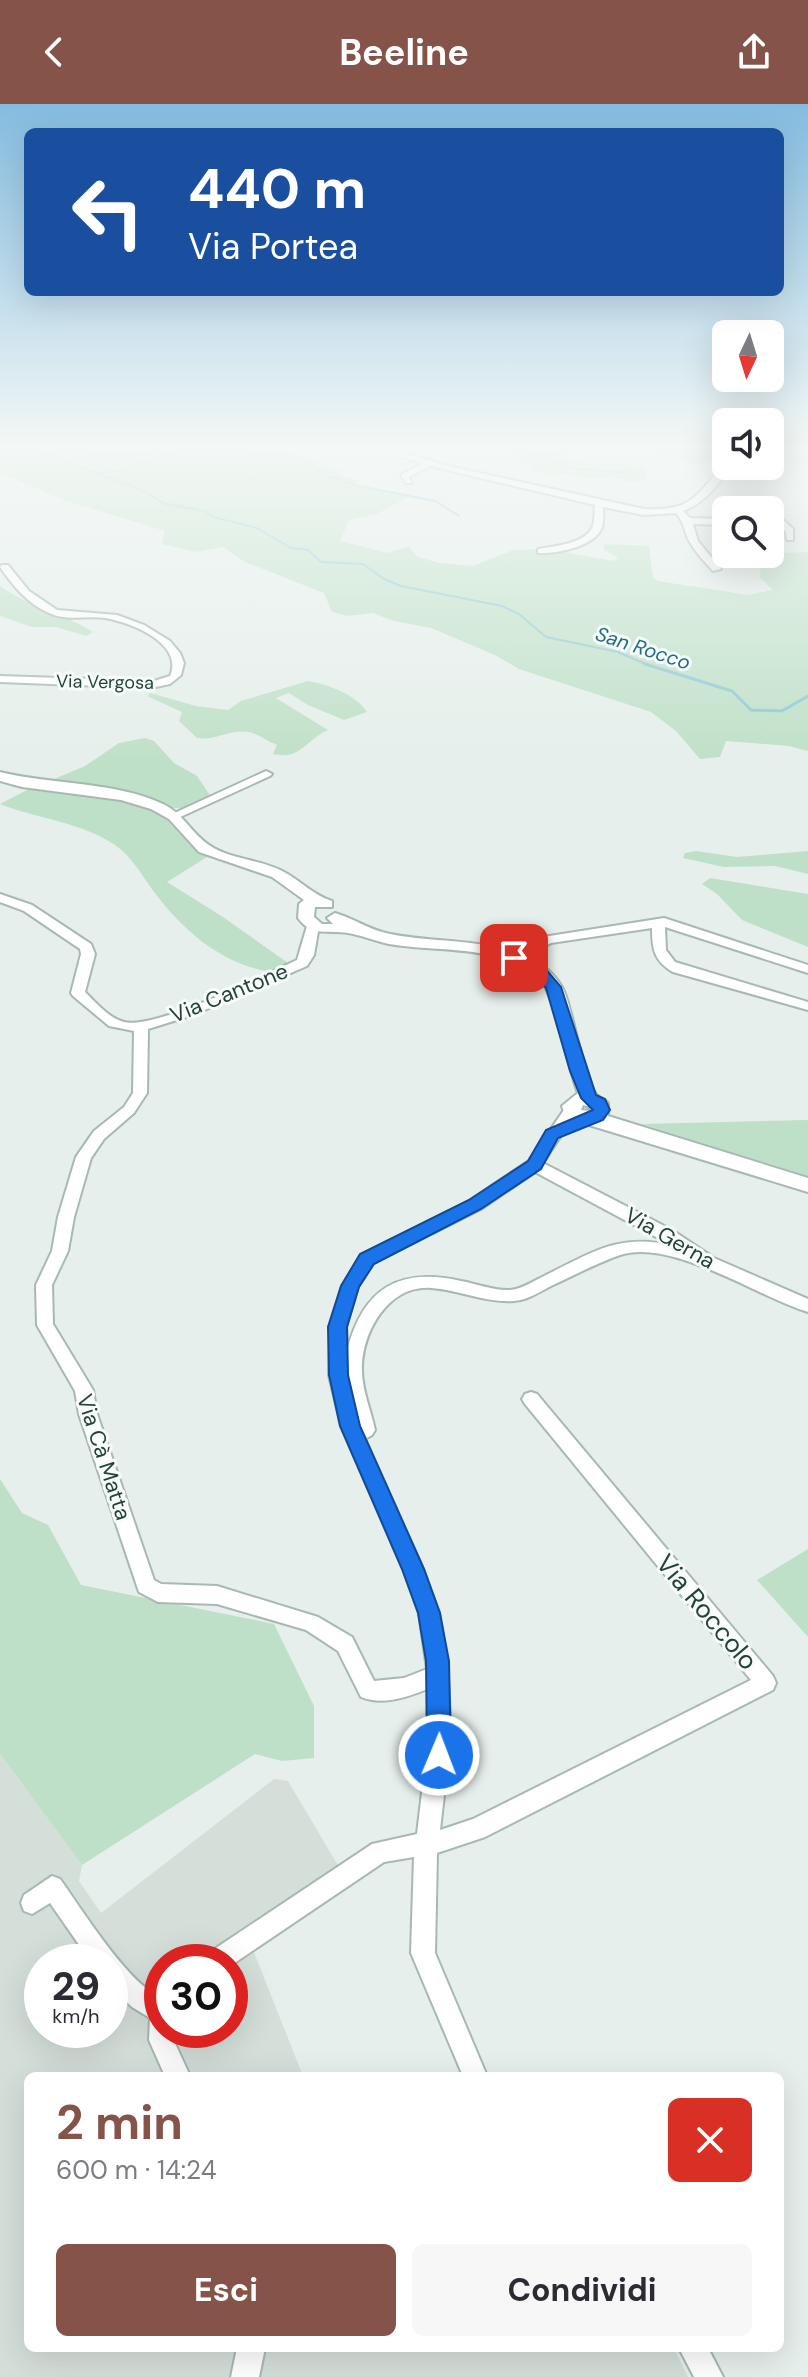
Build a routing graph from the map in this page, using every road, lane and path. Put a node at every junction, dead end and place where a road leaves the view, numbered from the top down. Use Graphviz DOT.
graph roads {
  1 [pos="703,551"];
  2 [pos="5,567"];
  3 [pos="716,569"];
  4 [pos="0,679"];
  5 [pos="266,774"];
  6 [pos="0,776"];
  7 [pos="174,816"];
  8 [pos="0,898"];
  9 [pos="310,904"];
  10 [pos="659,922"];
  11 [pos="327,928"];
  12 [pos="514,958"];
  13 [pos="808,969"];
  14 [pos="808,1006"];
  15 [pos="134,1026"];
  16 [pos="586,1109"];
  17 [pos="534,1165"];
  18 [pos="808,1185"];
  19 [pos="708,1262"];
  20 [pos="808,1306"];
  21 [pos="531,1399"];
  22 [pos="355,1436"];
  23 [pos="438,1674"];
  24 [pos="426,1843"];
  25 [pos="32,1903"];
  26 [pos="92,1944"];
  27 [pos="242,1944"];
  28 [pos="128,1987"];
  29 [pos="144,2001"];
  30 [pos="165,2048"];
  31 [pos="176,2072"];
  32 [pos="473,2072"];
  33 [pos="250,2352"];
  34 [pos="695,2352"];
  35 [pos="245,2377"];
  36 [pos="709,2377"];
  1 -- 3 [label="street"];
  2 -- 4 [label="street, Via Vergosa"];
  5 -- 7 [label="street"];
  6 -- 7 [label="street"];
  7 -- 9 [label="street"];
  8 -- 15 [label="street"];
  9 -- 11 [label="street"];
  9 -- 11 [label="street"];
  10 -- 12 [label="street"];
  10 -- 13 [label="street"];
  10 -- 14 [label="street"];
  11 -- 12 [label="street"];
  11 -- 15 [label="street, Via Cantone"];
  12 -- 16 [label="street"];
  15 -- 23 [label="street, Via Cà Matta"];
  16 -- 17 [label="street"];
  16 -- 18 [label="street"];
  17 -- 19 [label="street, Via Gerna"];
  17 -- 22 [label="street"];
  19 -- 20 [label="street, Via Gerna"];
  19 -- 22 [label="street"];
  21 -- 24 [label="street, Via Roccolo"];
  22 -- 23 [label="street"];
  23 -- 24 [label="street"];
  24 -- 27 [label="street"];
  24 -- 32 [label="street"];
  25 -- 26 [label="street"];
  28 -- 29 [label="street"];
  30 -- 31 [label="street"];
  33 -- 35 [label="street"];
  34 -- 36 [label="street"];
}
